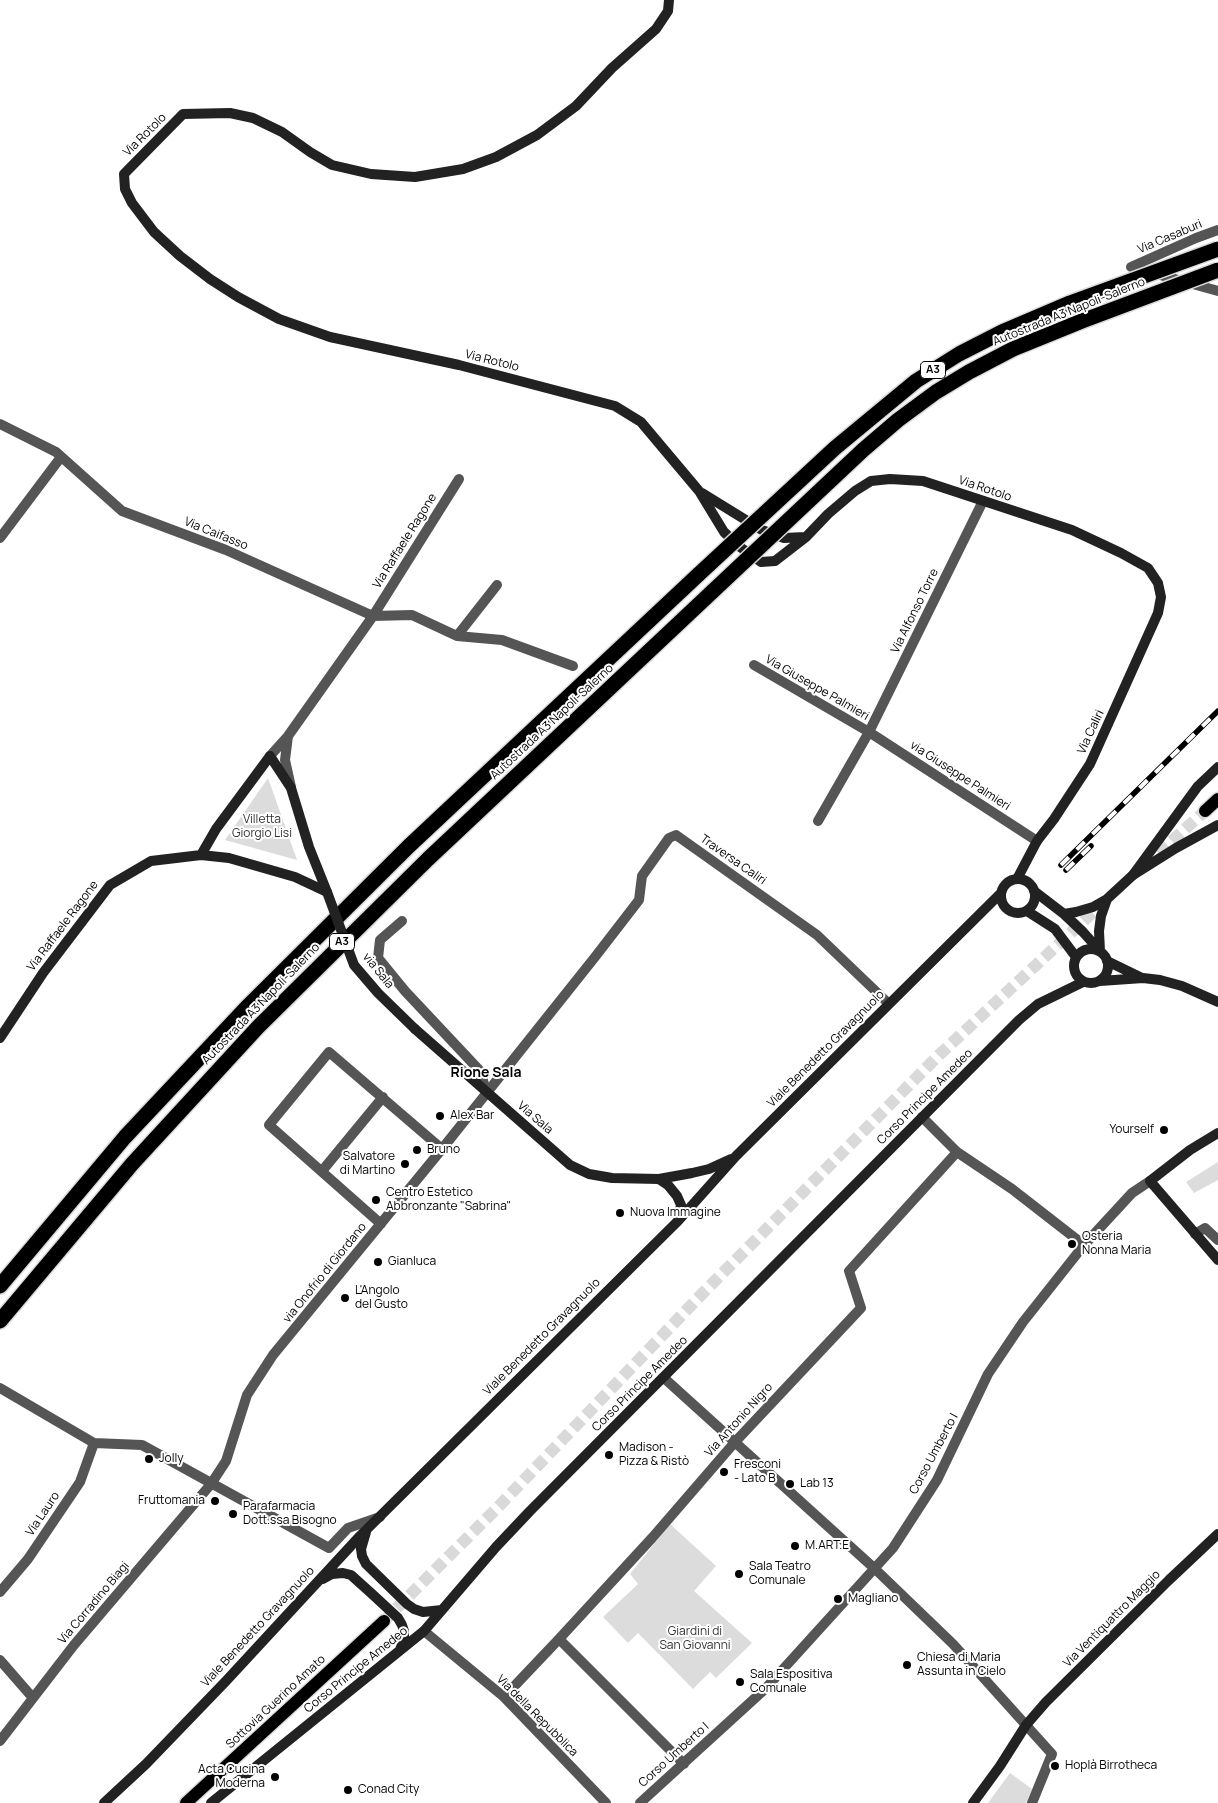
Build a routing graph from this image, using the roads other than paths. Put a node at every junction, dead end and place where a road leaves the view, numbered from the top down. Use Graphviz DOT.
graph roads {
  1 [pos="669,0"];
  2 [pos="1218,230"];
  3 [pos="1218,249"];
  4 [pos="1218,270"];
  5 [pos="1218,292"];
  6 [pos="0,424"];
  7 [pos="61,457"];
  8 [pos="458,479"];
  9 [pos="699,491"];
  10 [pos="983,501"];
  11 [pos="806,536"];
  12 [pos="0,538"];
  13 [pos="1158,584"];
  14 [pos="497,585"];
  15 [pos="373,616"];
  16 [pos="457,636"];
  17 [pos="754,665"];
  18 [pos="572,666"];
  19 [pos="869,732"];
  20 [pos="288,736"];
  21 [pos="270,756"];
  22 [pos="1218,767"];
  23 [pos="291,788"];
  24 [pos="1218,799"];
  25 [pos="1205,811"];
  26 [pos="818,821"];
  27 [pos="1218,824"];
  28 [pos="1037,841"];
  29 [pos="201,855"];
  30 [pos="1133,875"];
  31 [pos="1017,879"];
  32 [pos="1034,891"];
  33 [pos="327,892"];
  34 [pos="1001,893"];
  35 [pos="1107,899"];
  36 [pos="1027,911"];
  37 [pos="1064,914"];
  38 [pos="402,921"];
  39 [pos="1100,952"];
  40 [pos="595,957"];
  41 [pos="1076,958"];
  42 [pos="1107,961"];
  43 [pos="1143,978"];
  44 [pos="1100,981"];
  45 [pos="1083,982"];
  46 [pos="1218,1002"];
  47 [pos="888,1003"];
  48 [pos="415,1028"];
  49 [pos="0,1038"];
  50 [pos="486,1092"];
  51 [pos="383,1097"];
  52 [pos="922,1117"];
  53 [pos="1218,1133"];
  54 [pos="442,1149"];
  55 [pos="957,1152"];
  56 [pos="736,1156"];
  57 [pos="322,1171"];
  58 [pos="659,1178"];
  59 [pos="1150,1181"];
  60 [pos="678,1221"];
  61 [pos="381,1224"];
  62 [pos="1194,1234"];
  63 [pos="1218,1240"];
  64 [pos="1084,1246"];
  65 [pos="1218,1260"];
  66 [pos="0,1286"];
  67 [pos="0,1320"];
  68 [pos="664,1378"];
  69 [pos="0,1388"];
  70 [pos="735,1442"];
  71 [pos="94,1443"];
  72 [pos="211,1484"];
  73 [pos="380,1517"];
  74 [pos="368,1529"];
  75 [pos="1218,1534"];
  76 [pos="874,1568"];
  77 [pos="318,1582"];
  78 [pos="0,1592"];
  79 [pos="442,1610"];
  80 [pos="384,1621"];
  81 [pos="424,1631"];
  82 [pos="559,1639"];
  83 [pos="400,1651"];
  84 [pos="0,1660"];
  85 [pos="504,1697"];
  86 [pos="33,1698"];
  87 [pos="1026,1724"];
  88 [pos="0,1741"];
  89 [pos="684,1764"];
  90 [pos="104,1803"];
  91 [pos="186,1803"];
  92 [pos="211,1803"];
  93 [pos="606,1803"];
  94 [pos="640,1803"];
  95 [pos="973,1803"];
  96 [pos="1032,1803"];
  1 -- 9 [label="street, Via Rotolo"];
  2 -- 5 [label="street, Via Casaburi"];
  3 -- 66 [label="highway, Autostrada A3 Napoli-Salerno / A3, bridge"];
  4 -- 67 [label="highway, Autostrada A3 Napoli-Salerno / A3, bridge"];
  6 -- 7 [label="street, Via Caifasso"];
  7 -- 12 [label="street"];
  7 -- 15 [label="street, Via Caifasso"];
  8 -- 15 [label="street, Via Raffaele Ragone"];
  9 -- 11 [label="street, Via Rotolo"];
  9 -- 11 [label="street, Via Rotolo"];
  10 -- 11 [label="street, Via Rotolo"];
  10 -- 13 [label="street, Via Rotolo"];
  10 -- 19 [label="street, Via Alfonso Torre"];
  13 -- 28 [label="street, Via Caliri"];
  14 -- 16 [label="street"];
  15 -- 16 [label="street"];
  15 -- 20 [label="street, Via Raffaele Ragone"];
  16 -- 18 [label="street"];
  17 -- 19 [label="street, Via Giuseppe Palmieri"];
  19 -- 26 [label="street"];
  19 -- 28 [label="street, via Giuseppe Palmieri"];
  20 -- 21 [label="street, Via Raffaele Ragone"];
  20 -- 23 [label="street"];
  21 -- 23 [label="street"];
  21 -- 29 [label="street, Via Raffaele Ragone"];
  22 -- 30 [label="street"];
  23 -- 33 [label="street"];
  24 -- 25 [label="main road"];
  27 -- 30 [label="street, bridge"];
  28 -- 31 [label="street, Via Caliri"];
  29 -- 33 [label="street, Via Raffaele Ragone"];
  29 -- 49 [label="street, Via Raffaele Ragone"];
  30 -- 35 [label="street"];
  31 -- 32 [label="street"];
  31 -- 34 [label="street, Via Caliri"];
  32 -- 36 [label="street"];
  32 -- 37 [label="street, Corso Principe Amedeo"];
  33 -- 48 [label="street, via Sala, bridge"];
  34 -- 36 [label="street"];
  34 -- 47 [label="street, Viale Benedetto Gravagnuolo"];
  35 -- 37 [label="street"];
  35 -- 39 [label="street"];
  36 -- 41 [label="street"];
  37 -- 39 [label="street, Corso Principe Amedeo"];
  38 -- 50 [label="street"];
  39 -- 41 [label="street"];
  39 -- 42 [label="street, Corso Principe Amedeo"];
  40 -- 47 [label="street, Traversa Caliri"];
  40 -- 50 [label="street, via Onofrio di Giordano"];
  41 -- 45 [label="street"];
  42 -- 43 [label="street, Corso Principe Amedeo"];
  42 -- 44 [label="street"];
  43 -- 44 [label="street, Corso Principe Amedeo"];
  43 -- 46 [label="street, Corso Principe Amedeo"];
  44 -- 45 [label="street, Corso Principe Amedeo"];
  45 -- 52 [label="street, Corso Principe Amedeo"];
  47 -- 56 [label="street, Viale Benedetto Gravagnuolo"];
  48 -- 50 [label="street, Via Sala"];
  50 -- 54 [label="street, via Onofrio di Giordano"];
  50 -- 58 [label="street, Via Sala"];
  51 -- 54 [label="street"];
  51 -- 57 [label="street"];
  51 -- 57 [label="street"];
  52 -- 55 [label="street"];
  52 -- 68 [label="street, Corso Principe Amedeo"];
  53 -- 59 [label="street, Corso Umberto I"];
  54 -- 61 [label="street, via Onofrio di Giordano"];
  55 -- 64 [label="street"];
  55 -- 70 [label="street, Via Antonio Nigro"];
  56 -- 58 [label="street, Via Sala"];
  56 -- 60 [label="street, Viale Benedetto Gravagnuolo"];
  57 -- 61 [label="street"];
  58 -- 60 [label="street"];
  59 -- 62 [label="street"];
  59 -- 64 [label="street, Corso Umberto I"];
  60 -- 73 [label="street, Viale Benedetto Gravagnuolo"];
  61 -- 72 [label="street, via Onofrio di Giordano"];
  62 -- 63 [label="street"];
  62 -- 65 [label="street"];
  64 -- 76 [label="street, Corso Umberto I"];
  68 -- 70 [label="street"];
  68 -- 79 [label="street, Corso Principe Amedeo"];
  69 -- 71 [label="street"];
  70 -- 76 [label="street"];
  70 -- 82 [label="street, Via Antonio Nigro"];
  71 -- 72 [label="street"];
  71 -- 78 [label="street, Via Lauro"];
  72 -- 73 [label="street"];
  72 -- 86 [label="street, Via Corradino Biagi"];
  73 -- 74 [label="street, Viale Benedetto Gravagnuolo"];
  74 -- 77 [label="street, Viale Benedetto Gravagnuolo"];
  74 -- 79 [label="street"];
  75 -- 87 [label="street, Via Ventiquattro Maggio"];
  76 -- 87 [label="street"];
  76 -- 89 [label="street, Corso Umberto I"];
  77 -- 83 [label="street"];
  77 -- 90 [label="street, Viale Benedetto Gravagnuolo"];
  79 -- 81 [label="street, Corso Principe Amedeo"];
  80 -- 91 [label="main road, Sottovia Guerino Amato"];
  81 -- 83 [label="street, Corso Principe Amedeo"];
  81 -- 85 [label="street, Via della Repubblica"];
  82 -- 85 [label="street, Via Antonio Nigro"];
  82 -- 89 [label="street"];
  83 -- 92 [label="street, Corso Principe Amedeo"];
  84 -- 86 [label="street"];
  85 -- 93 [label="street, Via della Repubblica"];
  86 -- 88 [label="street, Via Corradino Biagi"];
  87 -- 95 [label="street, Via Ventiquattro Maggio"];
  87 -- 96 [label="street"];
  89 -- 94 [label="street, Corso Umberto I"];
}
